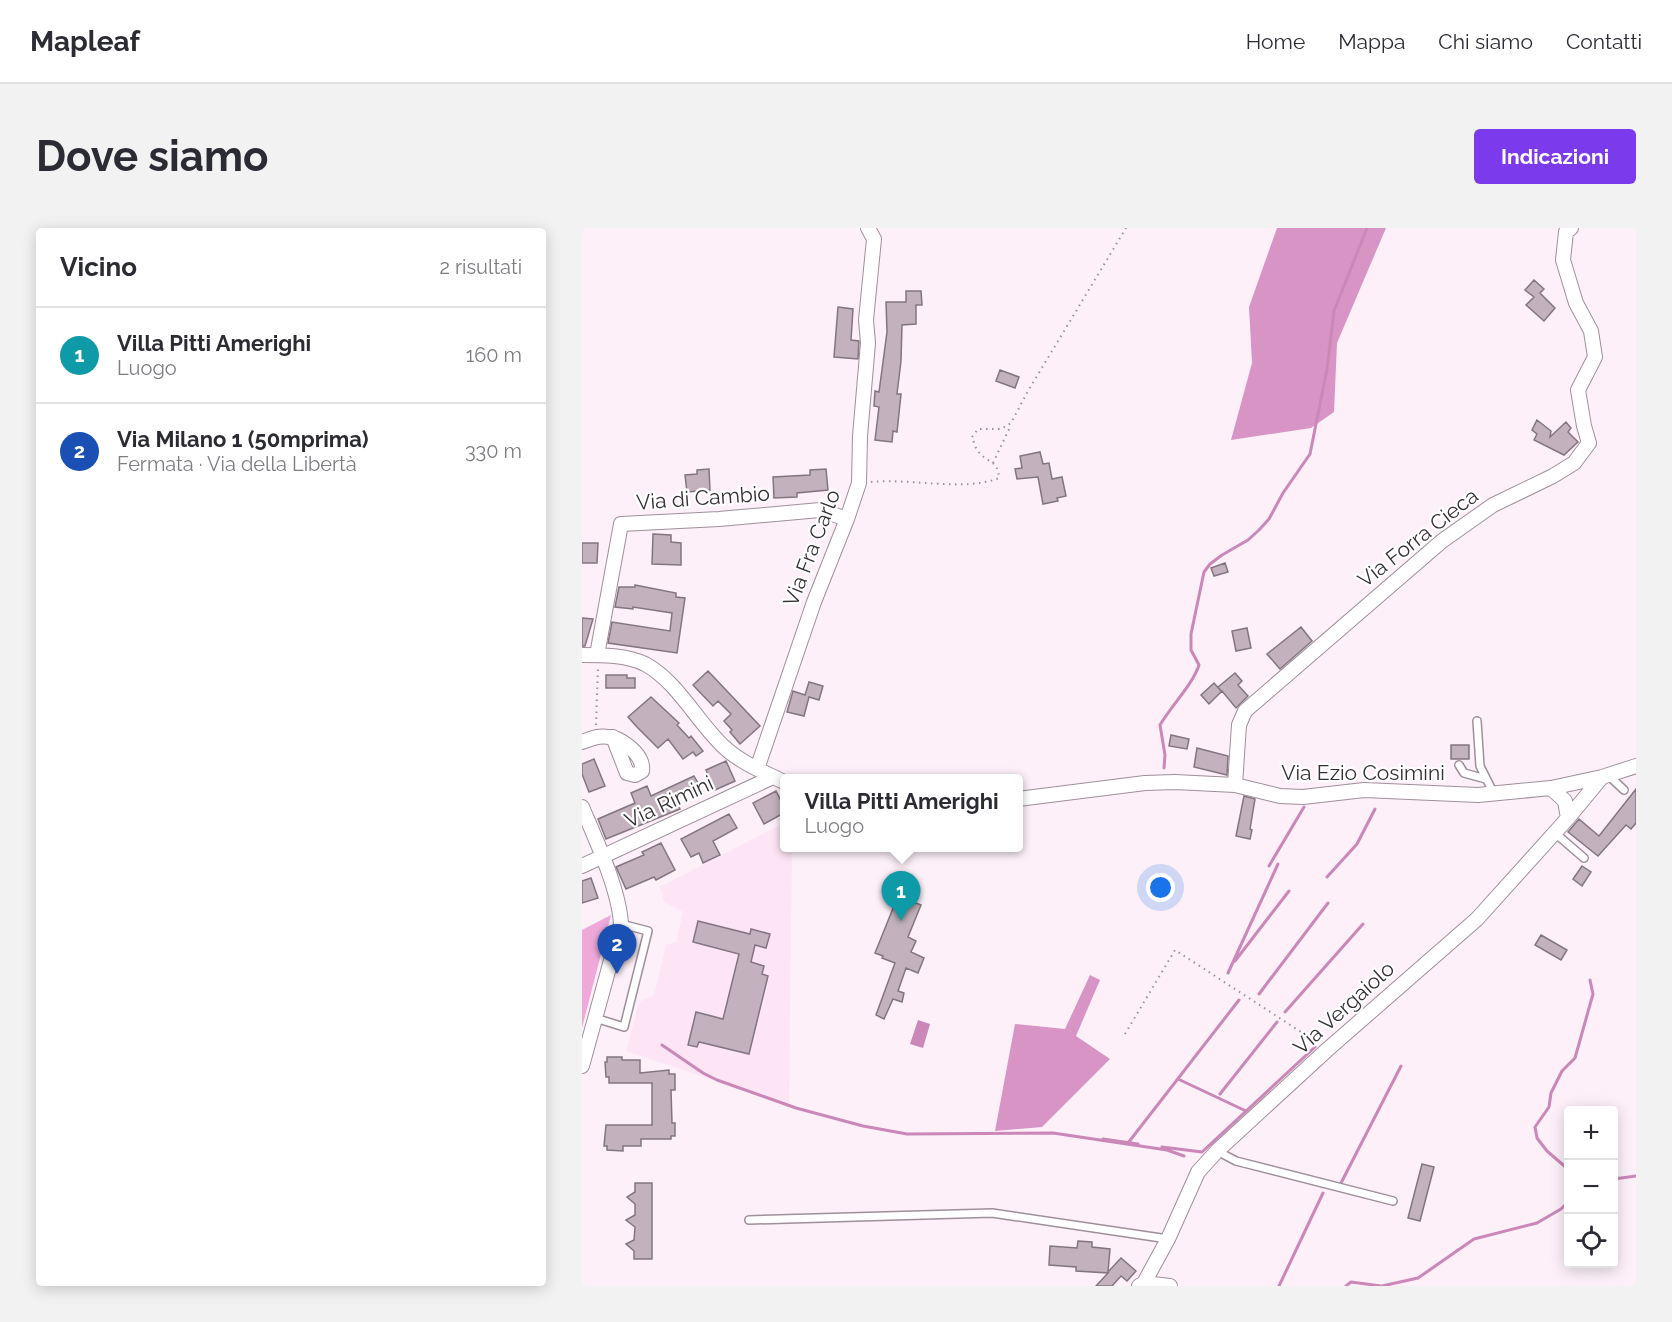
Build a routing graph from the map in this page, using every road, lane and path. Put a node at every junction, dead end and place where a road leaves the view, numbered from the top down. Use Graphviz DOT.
graph roads {
  1 [pos="868,228"];
  2 [pos="1126,228"];
  3 [pos="1571,228"];
  4 [pos="1011,423"];
  5 [pos="993,463"];
  6 [pos="859,483"];
  7 [pos="847,519"];
  8 [pos="582,655"];
  9 [pos="598,655"];
  10 [pos="1477,721"];
  11 [pos="596,736"];
  12 [pos="614,737"];
  13 [pos="582,742"];
  14 [pos="1459,765"];
  15 [pos="1636,766"];
  16 [pos="757,769"];
  17 [pos="1605,776"];
  18 [pos="778,779"];
  19 [pos="1486,779"];
  20 [pos="1234,785"];
  21 [pos="1551,788"];
  22 [pos="1624,790"];
  23 [pos="1494,794"];
  24 [pos="1023,799"];
  25 [pos="582,807"];
  26 [pos="1568,818"];
  27 [pos="1555,833"];
  28 [pos="603,856"];
  29 [pos="1584,858"];
  30 [pos="582,866"];
  31 [pos="621,924"];
  32 [pos="595,1018"];
  33 [pos="1125,1034"];
  34 [pos="1328,1049"];
  35 [pos="582,1066"];
  36 [pos="1217,1151"];
  37 [pos="1393,1201"];
  38 [pos="749,1220"];
  39 [pos="1168,1239"];
  40 [pos="1141,1284"];
  41 [pos="1170,1286"];
  1 -- 6 [label="street, Via Fra Carlo"];
  2 -- 4 [label="path"];
  3 -- 20 [label="street, Via Forra Cieca"];
  4 -- 5 [label="path"];
  4 -- 5 [label="path"];
  5 -- 6 [label="path"];
  6 -- 7 [label="street, Via Fra Carlo"];
  7 -- 9 [label="street, Via di Cambio"];
  7 -- 16 [label="street, Via Fra Carlo"];
  8 -- 9 [label="street"];
  9 -- 11 [label="path"];
  9 -- 16 [label="street"];
  10 -- 19 [label="lane"];
  11 -- 12 [label="street"];
  11 -- 13 [label="street"];
  14 -- 19 [label="lane"];
  15 -- 17 [label="street, Via Ezio Cosimini"];
  16 -- 18 [label="street"];
  17 -- 21 [label="street, Via Ezio Cosimini"];
  17 -- 22 [label="lane"];
  17 -- 26 [label="street, Via Vergaiolo"];
  18 -- 28 [label="street, Via Rimini"];
  19 -- 23 [label="lane"];
  20 -- 23 [label="street, Via Ezio Cosimini"];
  20 -- 24 [label="street, Via Ezio Cosimini"];
  21 -- 23 [label="street, Via Ezio Cosimini"];
  21 -- 26 [label="street"];
  25 -- 28 [label="street"];
  26 -- 27 [label="street, Via Vergaiolo"];
  27 -- 29 [label="lane"];
  27 -- 34 [label="street, Via Vergaiolo"];
  28 -- 30 [label="street, Via Rimini"];
  28 -- 31 [label="street"];
  31 -- 32 [label="street"];
  31 -- 32 [label="lane"];
  32 -- 35 [label="street"];
  33 -- 34 [label="path"];
  34 -- 36 [label="street, Via Vergaiolo"];
  36 -- 37 [label="lane"];
  36 -- 39 [label="street, Via Vergaiolo"];
  38 -- 39 [label="lane"];
  39 -- 40 [label="street, Via Vergaiolo"];
  40 -- 41 [label="street"];
}
